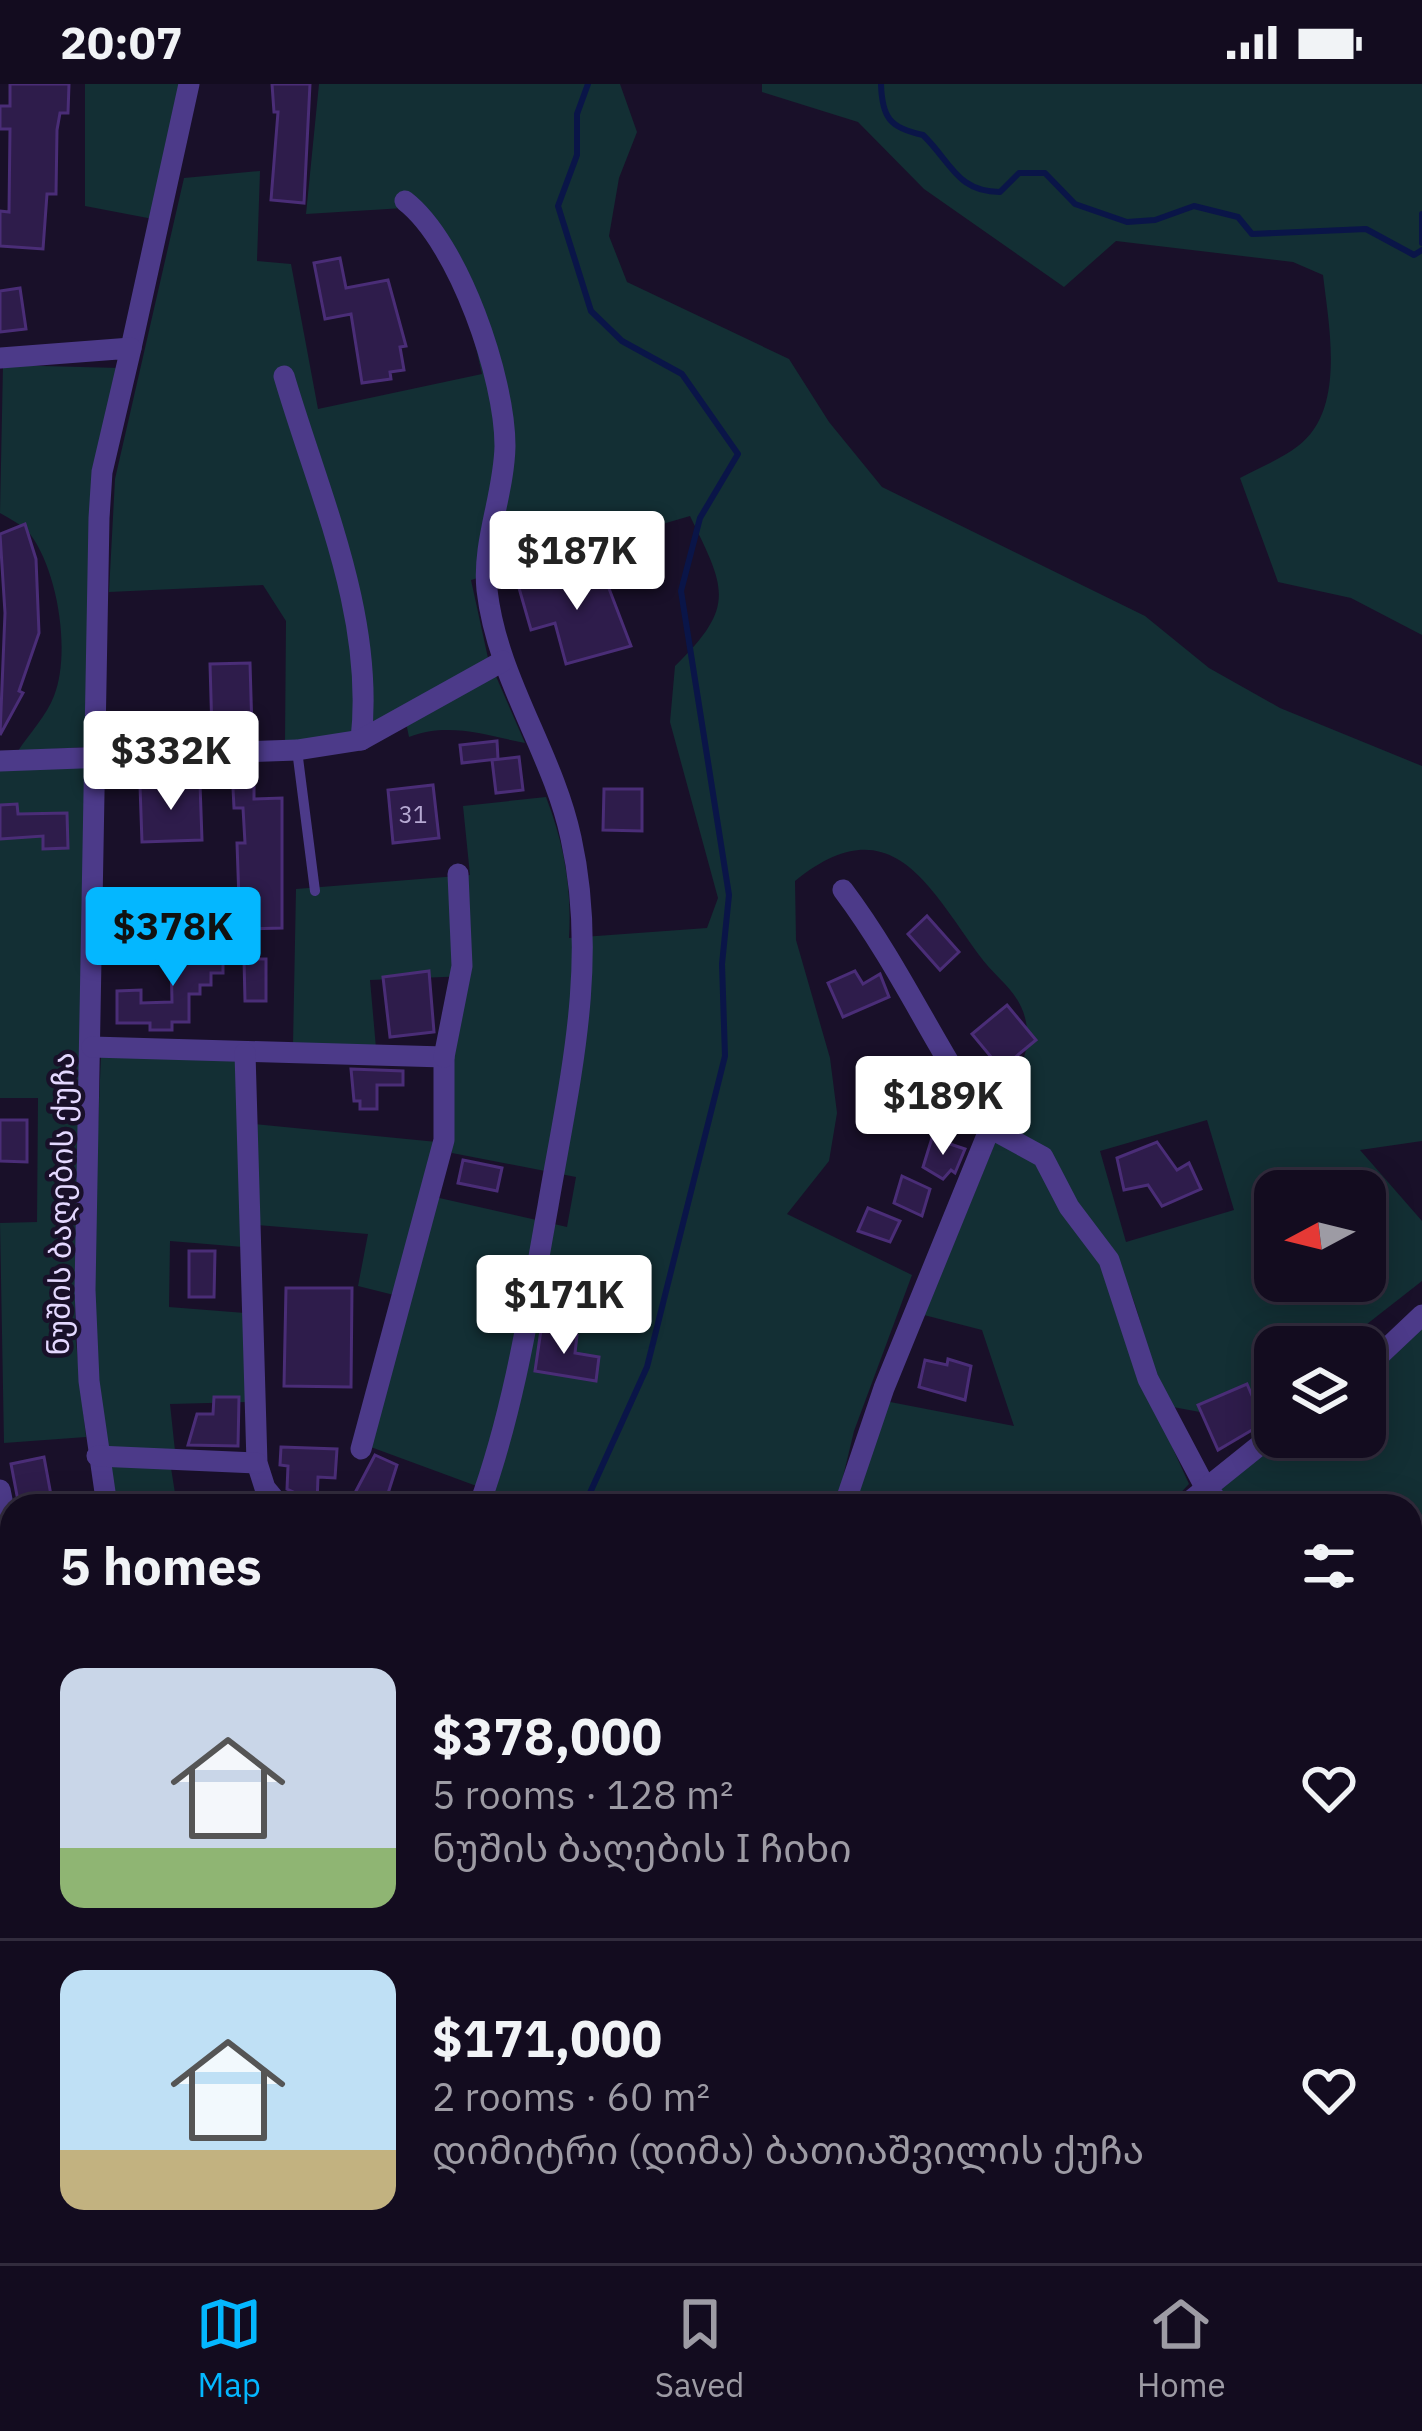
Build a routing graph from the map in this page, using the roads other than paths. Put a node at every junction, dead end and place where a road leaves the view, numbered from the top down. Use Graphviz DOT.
graph roads {
  1 [pos="189,84"];
  2 [pos="405,201"];
  3 [pos="131,348"];
  4 [pos="0,358"];
  5 [pos="284,376"];
  6 [pos="502,661"];
  7 [pos="361,740"];
  8 [pos="297,750"];
  9 [pos="94,758"];
  10 [pos="0,761"];
  11 [pos="458,874"];
  12 [pos="843,890"];
  13 [pos="315,892"];
  14 [pos="92,1047"];
  15 [pos="245,1053"];
  16 [pos="444,1057"];
  17 [pos="990,1128"];
  18 [pos="1422,1315"];
  19 [pos="1386,1350"];
  20 [pos="1254,1448"];
  21 [pos="361,1449"];
  22 [pos="97,1456"];
  23 [pos="257,1463"];
  24 [pos="1204,1485"];
  25 [pos="105,1494"];
  26 [pos="270,1494"];
  27 [pos="482,1494"];
  28 [pos="848,1494"];
  29 [pos="1195,1494"];
  30 [pos="1212,1494"];
  1 -- 3 [label="street, ნუშის ბაღების ქუჩა"];
  2 -- 6 [label="street"];
  3 -- 4 [label="street"];
  3 -- 9 [label="street, ნუშის ბაღების ქუჩა"];
  5 -- 7 [label="street"];
  6 -- 7 [label="street"];
  6 -- 27 [label="street"];
  7 -- 8 [label="street"];
  8 -- 9 [label="street"];
  8 -- 13 [label="lane"];
  9 -- 10 [label="street"];
  9 -- 14 [label="street, ნუშის ბაღების ქუჩა"];
  11 -- 16 [label="street"];
  12 -- 17 [label="street"];
  14 -- 15 [label="street"];
  14 -- 22 [label="street, ნუშის ბაღების ქუჩა"];
  15 -- 16 [label="street"];
  15 -- 23 [label="street"];
  16 -- 21 [label="street"];
  17 -- 24 [label="street"];
  17 -- 28 [label="street"];
  18 -- 19 [label="street"];
  20 -- 24 [label="street"];
  22 -- 23 [label="street"];
  22 -- 25 [label="street, ნუშის ბაღების ქუჩა"];
  23 -- 26 [label="street"];
  24 -- 29 [label="street"];
  24 -- 30 [label="street"];
}
